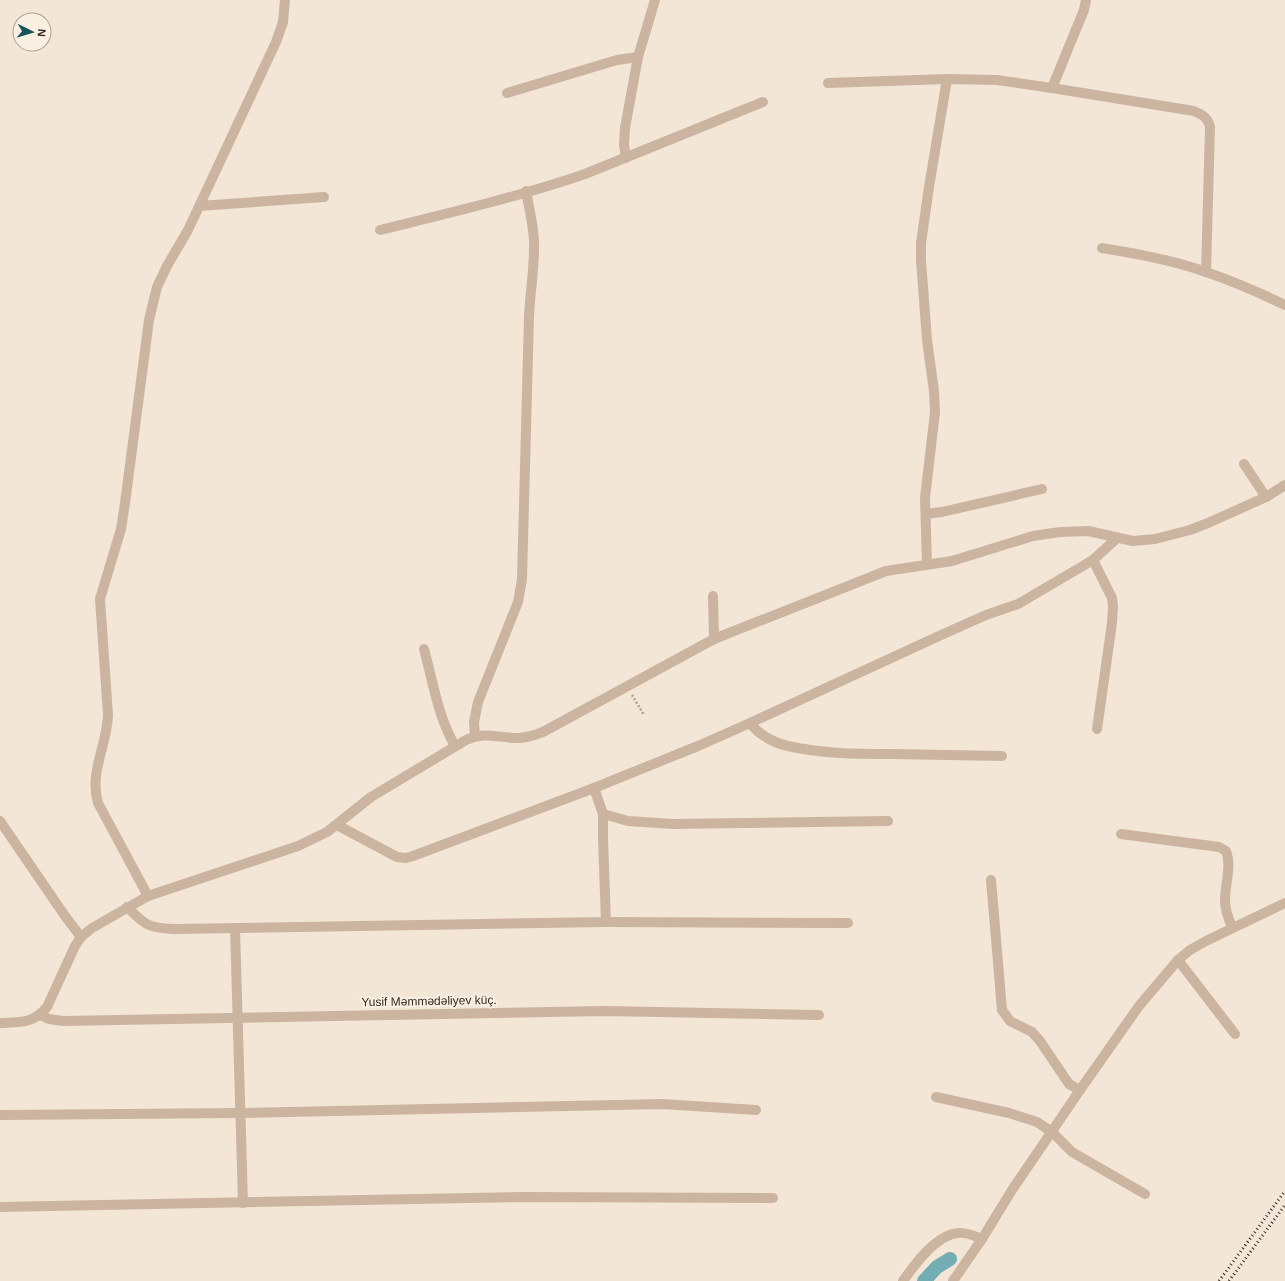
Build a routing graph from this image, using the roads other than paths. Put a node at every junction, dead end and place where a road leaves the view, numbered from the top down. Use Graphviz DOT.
graph roads {
  1 [pos="285,0"];
  2 [pos="655,0"];
  3 [pos="1086,0"];
  4 [pos="638,57"];
  5 [pos="948,79"];
  6 [pos="828,83"];
  7 [pos="1052,88"];
  8 [pos="507,93"];
  9 [pos="763,102"];
  10 [pos="626,158"];
  11 [pos="526,192"];
  12 [pos="324,197"];
  13 [pos="199,206"];
  14 [pos="380,230"];
  15 [pos="1102,248"];
  16 [pos="1206,272"];
  17 [pos="1285,305"];
  18 [pos="1244,464"];
  19 [pos="1285,485"];
  20 [pos="1042,489"];
  21 [pos="1266,497"];
  22 [pos="926,514"];
  23 [pos="1117,538"];
  24 [pos="1093,560"];
  25 [pos="927,565"];
  26 [pos="713,596"];
  27 [pos="714,639"];
  28 [pos="424,649"];
  29 [pos="750,723"];
  30 [pos="1098,729"];
  31 [pos="476,736"];
  32 [pos="456,746"];
  33 [pos="1002,756"];
  34 [pos="594,788"];
  35 [pos="603,814"];
  36 [pos="0,821"];
  37 [pos="888,821"];
  38 [pos="337,825"];
  39 [pos="1121,834"];
  40 [pos="991,880"];
  41 [pos="148,896"];
  42 [pos="1285,903"];
  43 [pos="126,907"];
  44 [pos="606,922"];
  45 [pos="848,923"];
  46 [pos="1232,927"];
  47 [pos="236,928"];
  48 [pos="81,936"];
  49 [pos="1178,960"];
  50 [pos="40,1015"];
  51 [pos="819,1015"];
  52 [pos="239,1017"];
  53 [pos="0,1023"];
  54 [pos="1235,1034"];
  55 [pos="1080,1090"];
  56 [pos="936,1097"];
  57 [pos="756,1110"];
  58 [pos="241,1113"];
  59 [pos="0,1116"];
  60 [pos="1052,1132"];
  61 [pos="1145,1194"];
  62 [pos="773,1198"];
  63 [pos="243,1203"];
  64 [pos="0,1207"];
  65 [pos="982,1239"];
  66 [pos="903,1281"];
  67 [pos="953,1281"];
  1 -- 13 [label="street"];
  2 -- 4 [label="street"];
  3 -- 7 [label="street"];
  4 -- 8 [label="street"];
  4 -- 10 [label="street"];
  5 -- 6 [label="street"];
  5 -- 7 [label="street"];
  5 -- 22 [label="street"];
  7 -- 16 [label="street"];
  9 -- 10 [label="street"];
  10 -- 11 [label="street"];
  11 -- 14 [label="street"];
  11 -- 31 [label="street"];
  12 -- 13 [label="street"];
  13 -- 41 [label="street"];
  15 -- 16 [label="street"];
  16 -- 17 [label="street"];
  18 -- 21 [label="street"];
  19 -- 21 [label="street"];
  20 -- 22 [label="street"];
  21 -- 23 [label="street"];
  22 -- 25 [label="street"];
  23 -- 24 [label="street"];
  23 -- 25 [label="street"];
  24 -- 29 [label="street"];
  24 -- 30 [label="street"];
  25 -- 27 [label="street"];
  26 -- 27 [label="street"];
  27 -- 31 [label="street"];
  28 -- 32 [label="street"];
  29 -- 33 [label="street"];
  29 -- 34 [label="street"];
  31 -- 32 [label="street"];
  32 -- 38 [label="street"];
  34 -- 35 [label="street"];
  34 -- 38 [label="street"];
  35 -- 37 [label="street"];
  35 -- 44 [label="street"];
  36 -- 48 [label="street"];
  38 -- 41 [label="street"];
  39 -- 46 [label="street"];
  40 -- 55 [label="street"];
  41 -- 43 [label="street"];
  42 -- 46 [label="street"];
  43 -- 47 [label="street"];
  43 -- 48 [label="street"];
  44 -- 45 [label="street"];
  44 -- 47 [label="street"];
  46 -- 49 [label="street"];
  47 -- 52 [label="street"];
  48 -- 50 [label="street"];
  49 -- 54 [label="street"];
  49 -- 55 [label="street"];
  50 -- 52 [label="street, Yusif Məmmədəliyev küç."];
  50 -- 53 [label="street"];
  51 -- 52 [label="street, Yusif Məmmədəliyev küç."];
  52 -- 58 [label="street"];
  55 -- 60 [label="street"];
  56 -- 60 [label="street"];
  57 -- 58 [label="street"];
  58 -- 59 [label="street"];
  58 -- 63 [label="street"];
  60 -- 61 [label="street"];
  60 -- 65 [label="street"];
  62 -- 63 [label="street"];
  63 -- 64 [label="street"];
  65 -- 66 [label="street"];
  65 -- 67 [label="street"];
}
